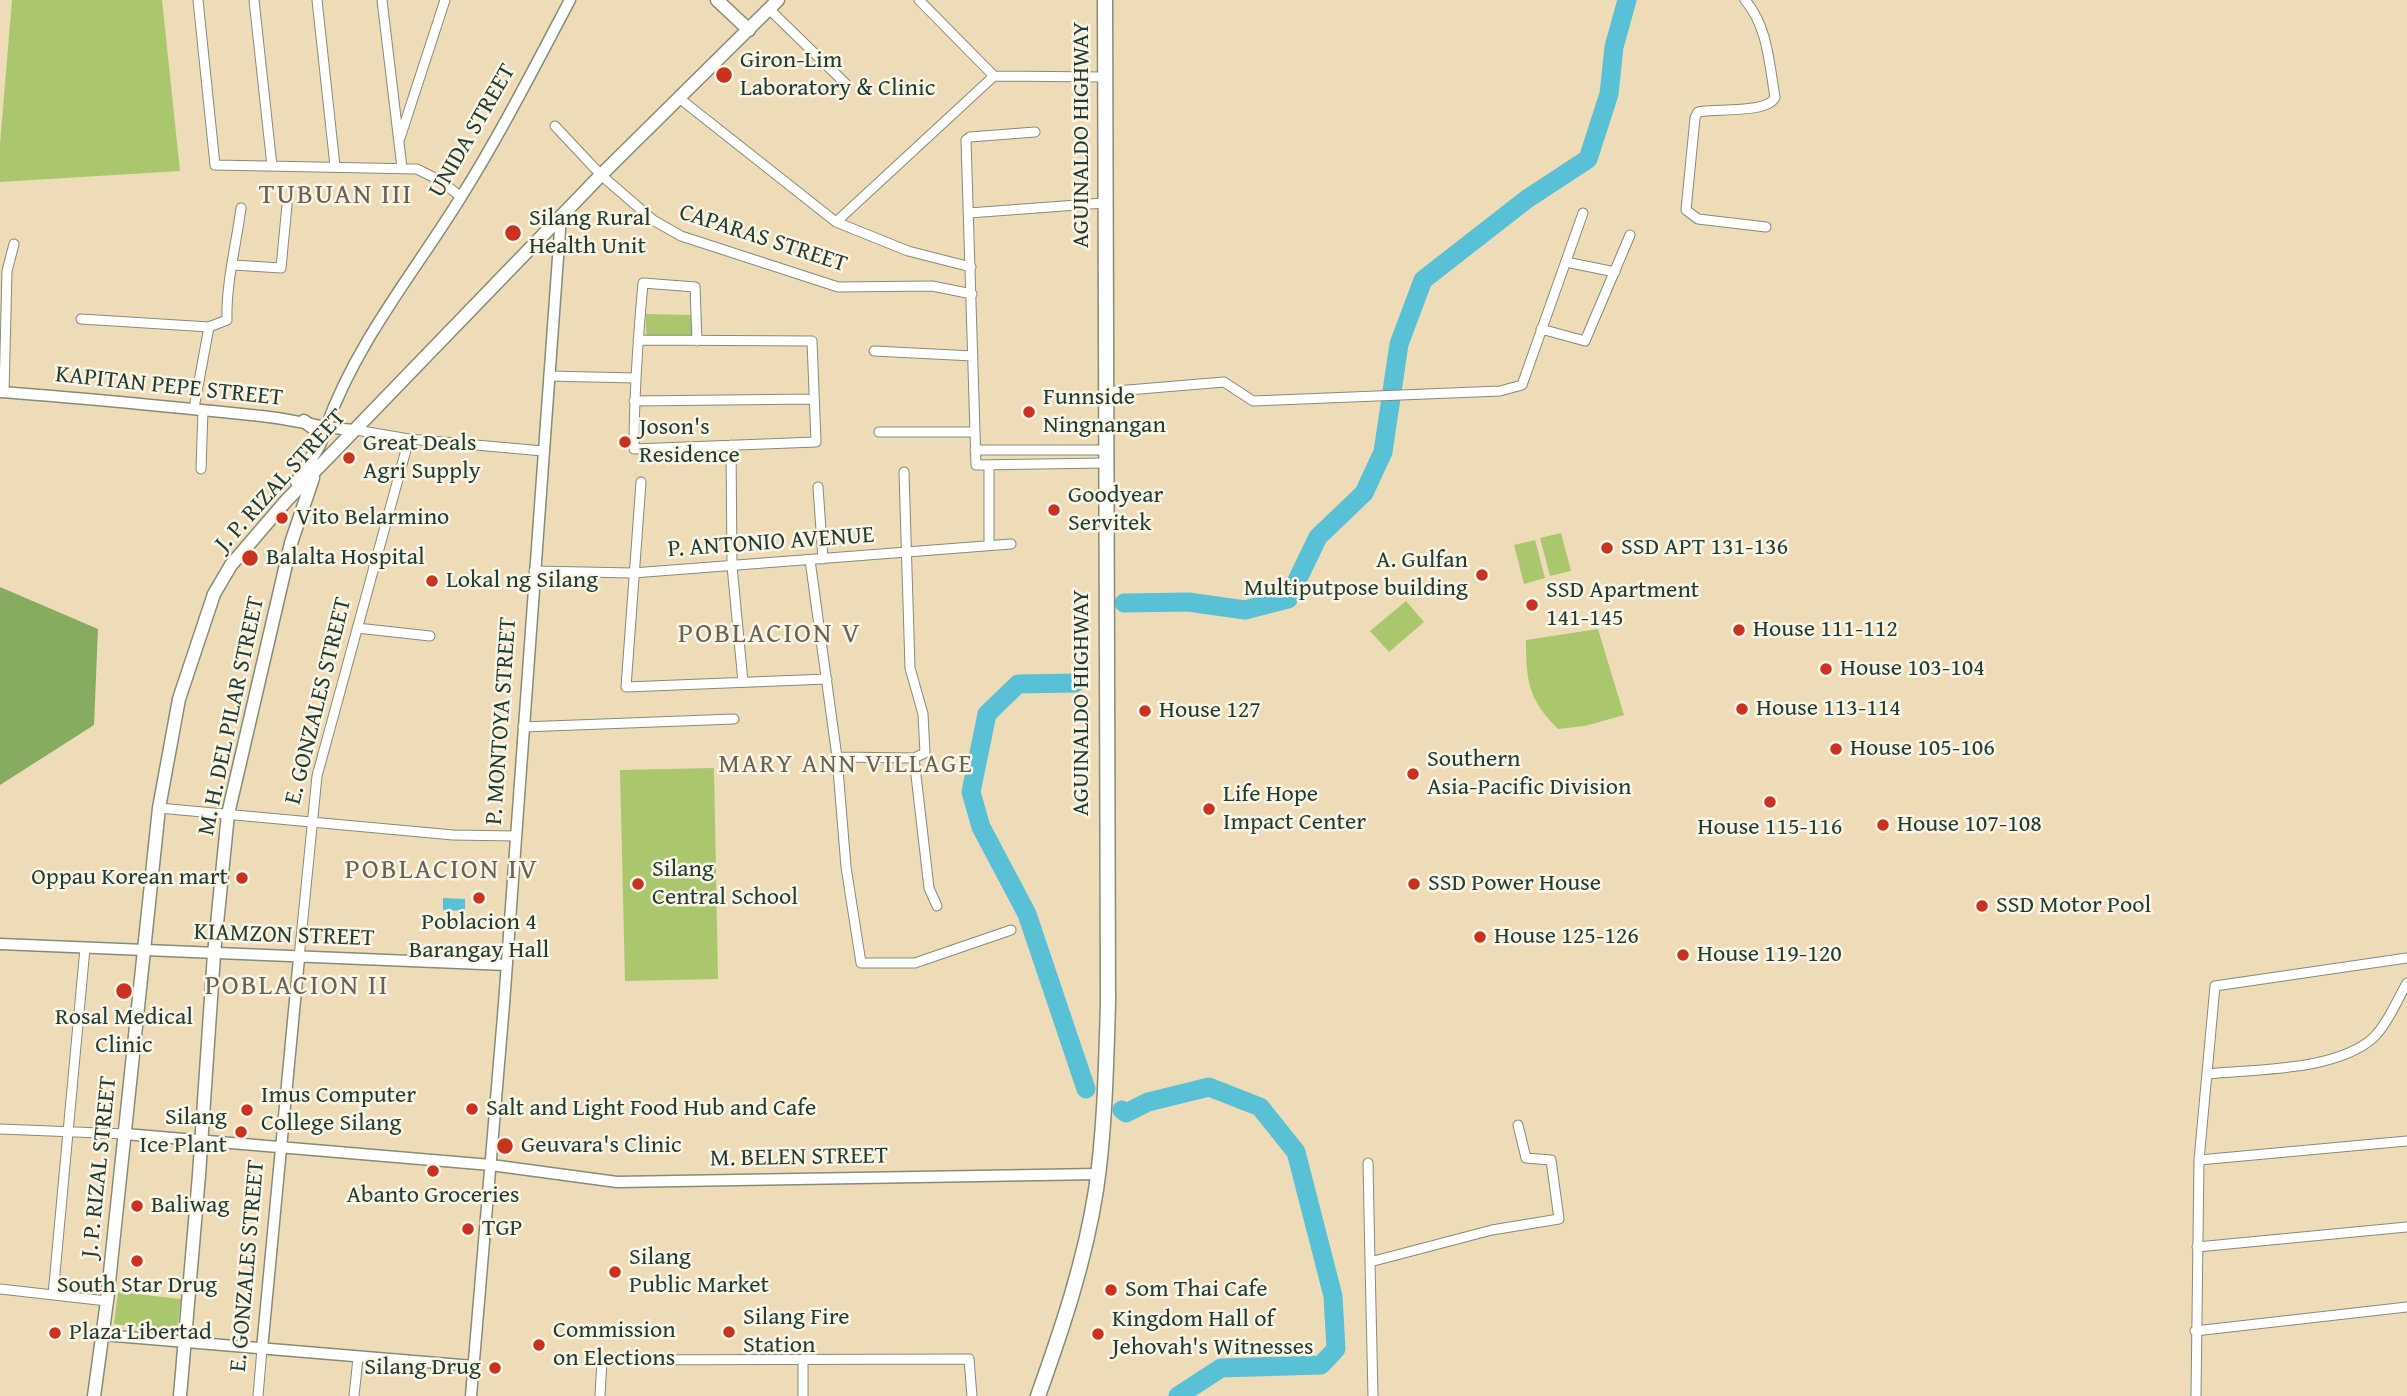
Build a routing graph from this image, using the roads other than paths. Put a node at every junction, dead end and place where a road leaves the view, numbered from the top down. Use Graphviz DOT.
graph roads {
  1 [pos="198,0"];
  2 [pos="254,0"];
  3 [pos="317,0"];
  4 [pos="382,0"];
  5 [pos="445,0"];
  6 [pos="570,0"];
  7 [pos="717,0"];
  8 [pos="919,0"];
  9 [pos="1105,0"];
  10 [pos="1745,0"];
  11 [pos="774,5"];
  12 [pos="749,30"];
  13 [pos="994,76"];
  14 [pos="1104,77"];
  15 [pos="848,85"];
  16 [pos="679,98"];
  17 [pos="555,126"];
  18 [pos="1035,132"];
  19 [pos="399,142"];
  20 [pos="272,166"];
  21 [pos="335,166"];
  22 [pos="402,168"];
  23 [pos="601,176"];
  24 [pos="461,197"];
  25 [pos="1104,203"];
  26 [pos="286,205"];
  27 [pos="241,208"];
  28 [pos="969,213"];
  29 [pos="1583,214"];
  30 [pos="561,216"];
  31 [pos="836,222"];
  32 [pos="1766,227"];
  33 [pos="1630,235"];
  34 [pos="14,244"];
  35 [pos="1566,262"];
  36 [pos="233,265"];
  37 [pos="971,267"];
  38 [pos="1615,272"];
  39 [pos="972,294"];
  40 [pos="81,319"];
  41 [pos="209,327"];
  42 [pos="1542,329"];
  43 [pos="638,340"];
  44 [pos="697,341"];
  45 [pos="874,351"];
  46 [pos="973,356"];
  47 [pos="549,376"];
  48 [pos="635,379"];
  49 [pos="2,392"];
  50 [pos="1104,392"];
  51 [pos="814,398"];
  52 [pos="634,401"];
  53 [pos="198,409"];
  54 [pos="304,421"];
  55 [pos="330,428"];
  56 [pos="356,430"];
  57 [pos="879,432"];
  58 [pos="975,432"];
  59 [pos="409,439"];
  60 [pos="320,442"];
  61 [pos="731,445"];
  62 [pos="338,447"];
  63 [pos="975,450"];
  64 [pos="543,451"];
  65 [pos="1104,456"];
  66 [pos="989,465"];
  67 [pos="317,468"];
  68 [pos="201,469"];
  69 [pos="904,472"];
  70 [pos="641,482"];
  71 [pos="818,487"];
  72 [pos="286,501"];
  73 [pos="1011,544"];
  74 [pos="989,545"];
  75 [pos="908,552"];
  76 [pos="823,559"];
  77 [pos="810,560"];
  78 [pos="732,566"];
  79 [pos="534,571"];
  80 [pos="633,573"];
  81 [pos="358,628"];
  82 [pos="430,636"];
  83 [pos="827,678"];
  84 [pos="743,682"];
  85 [pos="734,719"];
  86 [pos="523,727"];
  87 [pos="837,757"];
  88 [pos="914,758"];
  89 [pos="159,808"];
  90 [pos="229,814"];
  91 [pos="311,823"];
  92 [pos="515,835"];
  93 [pos="937,906"];
  94 [pos="1011,930"];
  95 [pos="0,944"];
  96 [pos="85,948"];
  97 [pos="142,951"];
  98 [pos="214,954"];
  99 [pos="299,958"];
  100 [pos="2407,958"];
  101 [pos="507,965"];
  102 [pos="2407,983"];
  103 [pos="2208,1074"];
  104 [pos="1518,1125"];
  105 [pos="0,1129"];
  106 [pos="67,1131"];
  107 [pos="125,1134"];
  108 [pos="202,1140"];
  109 [pos="2407,1141"];
  110 [pos="279,1147"];
  111 [pos="2199,1160"];
  112 [pos="1368,1163"];
  113 [pos="491,1165"];
  114 [pos="1098,1174"];
  115 [pos="2407,1227"];
  116 [pos="2197,1247"];
  117 [pos="1370,1262"];
  118 [pos="0,1290"];
  119 [pos="53,1294"];
  120 [pos="107,1301"];
  121 [pos="2407,1307"];
  122 [pos="2195,1331"];
  123 [pos="103,1335"];
  124 [pos="184,1343"];
  125 [pos="261,1349"];
  126 [pos="358,1357"];
  127 [pos="803,1359"];
  128 [pos="473,1366"];
  129 [pos="94,1396"];
  130 [pos="180,1396"];
  131 [pos="258,1396"];
  132 [pos="354,1396"];
  133 [pos="471,1396"];
  134 [pos="600,1396"];
  135 [pos="803,1396"];
  136 [pos="972,1396"];
  137 [pos="1038,1396"];
  138 [pos="1373,1396"];
  139 [pos="2196,1396"];
  1 -- 20 [label="street"];
  2 -- 20 [label="street"];
  3 -- 21 [label="street"];
  4 -- 19 [label="street"];
  5 -- 19 [label="street"];
  6 -- 24 [label="street, UNIDA STREET"];
  7 -- 12 [label="main road"];
  8 -- 13 [label="street"];
  9 -- 14 [label="main road, AGUINALDO HIGHWAY"];
  10 -- 32 [label="street"];
  11 -- 12 [label="main road, J. P. RIZAL STREET"];
  11 -- 15 [label="street"];
  12 -- 16 [label="main road, J. P. RIZAL STREET"];
  13 -- 14 [label="street"];
  13 -- 31 [label="street"];
  14 -- 25 [label="main road, AGUINALDO HIGHWAY"];
  16 -- 23 [label="main road, J. P. RIZAL STREET"];
  16 -- 31 [label="street"];
  17 -- 23 [label="street, CAPARAS STREET"];
  18 -- 28 [label="street"];
  19 -- 22 [label="street"];
  20 -- 21 [label="street"];
  21 -- 22 [label="street"];
  22 -- 24 [label="street"];
  23 -- 30 [label="main road, J. P. RIZAL STREET"];
  23 -- 39 [label="street, CAPARAS STREET"];
  24 -- 55 [label="street, UNIDA STREET"];
  25 -- 28 [label="street"];
  25 -- 50 [label="main road, AGUINALDO HIGHWAY"];
  26 -- 36 [label="street"];
  27 -- 36 [label="street"];
  28 -- 37 [label="street"];
  29 -- 35 [label="street"];
  30 -- 47 [label="street, P. MONTOYA STREET"];
  30 -- 56 [label="main road, J. P. RIZAL STREET"];
  31 -- 37 [label="street"];
  33 -- 38 [label="street"];
  34 -- 49 [label="street"];
  35 -- 38 [label="street"];
  35 -- 42 [label="street"];
  36 -- 41 [label="street"];
  37 -- 39 [label="street"];
  38 -- 42 [label="street"];
  39 -- 46 [label="street"];
  40 -- 41 [label="street"];
  41 -- 53 [label="street"];
  42 -- 50 [label="street"];
  43 -- 44 [label="street"];
  43 -- 44 [label="street"];
  43 -- 48 [label="street"];
  44 -- 51 [label="street"];
  45 -- 46 [label="street"];
  46 -- 58 [label="street"];
  47 -- 48 [label="street"];
  47 -- 64 [label="street, P. MONTOYA STREET"];
  48 -- 52 [label="street"];
  49 -- 53 [label="street, KAPITAN PEPE STREET"];
  50 -- 65 [label="main road, AGUINALDO HIGHWAY"];
  51 -- 52 [label="street"];
  51 -- 61 [label="street"];
  52 -- 61 [label="street"];
  53 -- 54 [label="street, KAPITAN PEPE STREET"];
  53 -- 68 [label="street"];
  54 -- 55 [label="street, KAPITAN PEPE STREET"];
  54 -- 60 [label="main road"];
  55 -- 56 [label="street, KAPITAN PEPE STREET"];
  55 -- 60 [label="main road"];
  55 -- 62 [label="street"];
  56 -- 59 [label="street"];
  56 -- 62 [label="main road, J. P. RIZAL STREET"];
  57 -- 58 [label="street"];
  58 -- 63 [label="street"];
  59 -- 64 [label="street"];
  59 -- 81 [label="street, E. GONZALES STREET"];
  60 -- 72 [label="main road"];
  61 -- 78 [label="street"];
  62 -- 67 [label="main road, J. P. RIZAL STREET"];
  63 -- 65 [label="street"];
  63 -- 66 [label="street"];
  64 -- 79 [label="street, P. MONTOYA STREET"];
  65 -- 66 [label="street"];
  65 -- 114 [label="main road, AGUINALDO HIGHWAY"];
  66 -- 74 [label="street"];
  67 -- 72 [label="main road, J. P. RIZAL STREET"];
  67 -- 90 [label="main road, M. H. DEL PILAR STREET"];
  69 -- 75 [label="street"];
  70 -- 80 [label="street"];
  71 -- 76 [label="street"];
  72 -- 89 [label="main road, J. P. RIZAL STREET"];
  73 -- 74 [label="street, P. ANTONIO AVENUE"];
  74 -- 75 [label="street, P. ANTONIO AVENUE"];
  75 -- 76 [label="street, P. ANTONIO AVENUE"];
  75 -- 88 [label="street"];
  76 -- 77 [label="street, P. ANTONIO AVENUE"];
  77 -- 78 [label="street, P. ANTONIO AVENUE"];
  77 -- 83 [label="street"];
  78 -- 80 [label="street, P. ANTONIO AVENUE"];
  78 -- 84 [label="street"];
  79 -- 80 [label="street, P. ANTONIO AVENUE"];
  79 -- 86 [label="street, P. MONTOYA STREET"];
  80 -- 84 [label="street"];
  81 -- 82 [label="street"];
  81 -- 91 [label="street, E. GONZALES STREET"];
  83 -- 84 [label="street"];
  83 -- 87 [label="street"];
  85 -- 86 [label="street"];
  86 -- 92 [label="street, P. MONTOYA STREET"];
  87 -- 88 [label="street"];
  87 -- 94 [label="street"];
  88 -- 93 [label="street"];
  89 -- 90 [label="street"];
  89 -- 97 [label="main road, J. P. RIZAL STREET"];
  90 -- 91 [label="street"];
  90 -- 98 [label="main road, M. H. DEL PILAR STREET"];
  91 -- 92 [label="street"];
  91 -- 99 [label="street, E. GONZALES STREET"];
  92 -- 101 [label="street, P. MONTOYA STREET"];
  95 -- 96 [label="street, KIAMZON STREET"];
  96 -- 97 [label="street, KIAMZON STREET"];
  96 -- 106 [label="street"];
  97 -- 98 [label="street, KIAMZON STREET"];
  97 -- 107 [label="main road, J. P. RIZAL STREET"];
  98 -- 99 [label="street, KIAMZON STREET"];
  98 -- 108 [label="main road, M. H. DEL PILAR STREET"];
  99 -- 101 [label="street, KIAMZON STREET"];
  99 -- 110 [label="street, E. GONZALES STREET"];
  100 -- 103 [label="street"];
  101 -- 113 [label="street, P. MONTOYA STREET"];
  102 -- 103 [label="street"];
  103 -- 111 [label="street"];
  104 -- 117 [label="street"];
  105 -- 106 [label="street, M. BELEN STREET"];
  106 -- 107 [label="street, M. BELEN STREET"];
  106 -- 119 [label="street"];
  107 -- 108 [label="street, M. BELEN STREET"];
  107 -- 120 [label="main road, J. P. RIZAL STREET"];
  108 -- 110 [label="street, M. BELEN STREET"];
  108 -- 124 [label="main road, M. H. DEL PILAR STREET"];
  109 -- 111 [label="street"];
  110 -- 113 [label="street, M. BELEN STREET"];
  110 -- 125 [label="street, E. GONZALES STREET"];
  111 -- 116 [label="street"];
  112 -- 117 [label="street"];
  113 -- 114 [label="street, M. BELEN STREET"];
  113 -- 128 [label="street, P. MONTOYA STREET"];
  114 -- 137 [label="main road, AGUINALDO HIGHWAY"];
  115 -- 116 [label="street"];
  116 -- 122 [label="street"];
  117 -- 138 [label="street"];
  118 -- 119 [label="street"];
  119 -- 120 [label="street"];
  120 -- 123 [label="main road, J. P. RIZAL STREET"];
  121 -- 122 [label="street"];
  122 -- 139 [label="street"];
  123 -- 124 [label="street"];
  123 -- 129 [label="main road, J. P. RIZAL STREET"];
  124 -- 125 [label="street"];
  124 -- 130 [label="main road, M. H. DEL PILAR STREET"];
  125 -- 126 [label="street"];
  125 -- 131 [label="street, E. GONZALES STREET"];
  126 -- 128 [label="street"];
  126 -- 132 [label="street"];
  127 -- 134 [label="street"];
  127 -- 135 [label="street"];
  127 -- 136 [label="street"];
  128 -- 133 [label="street, P. MONTOYA STREET"];
}
